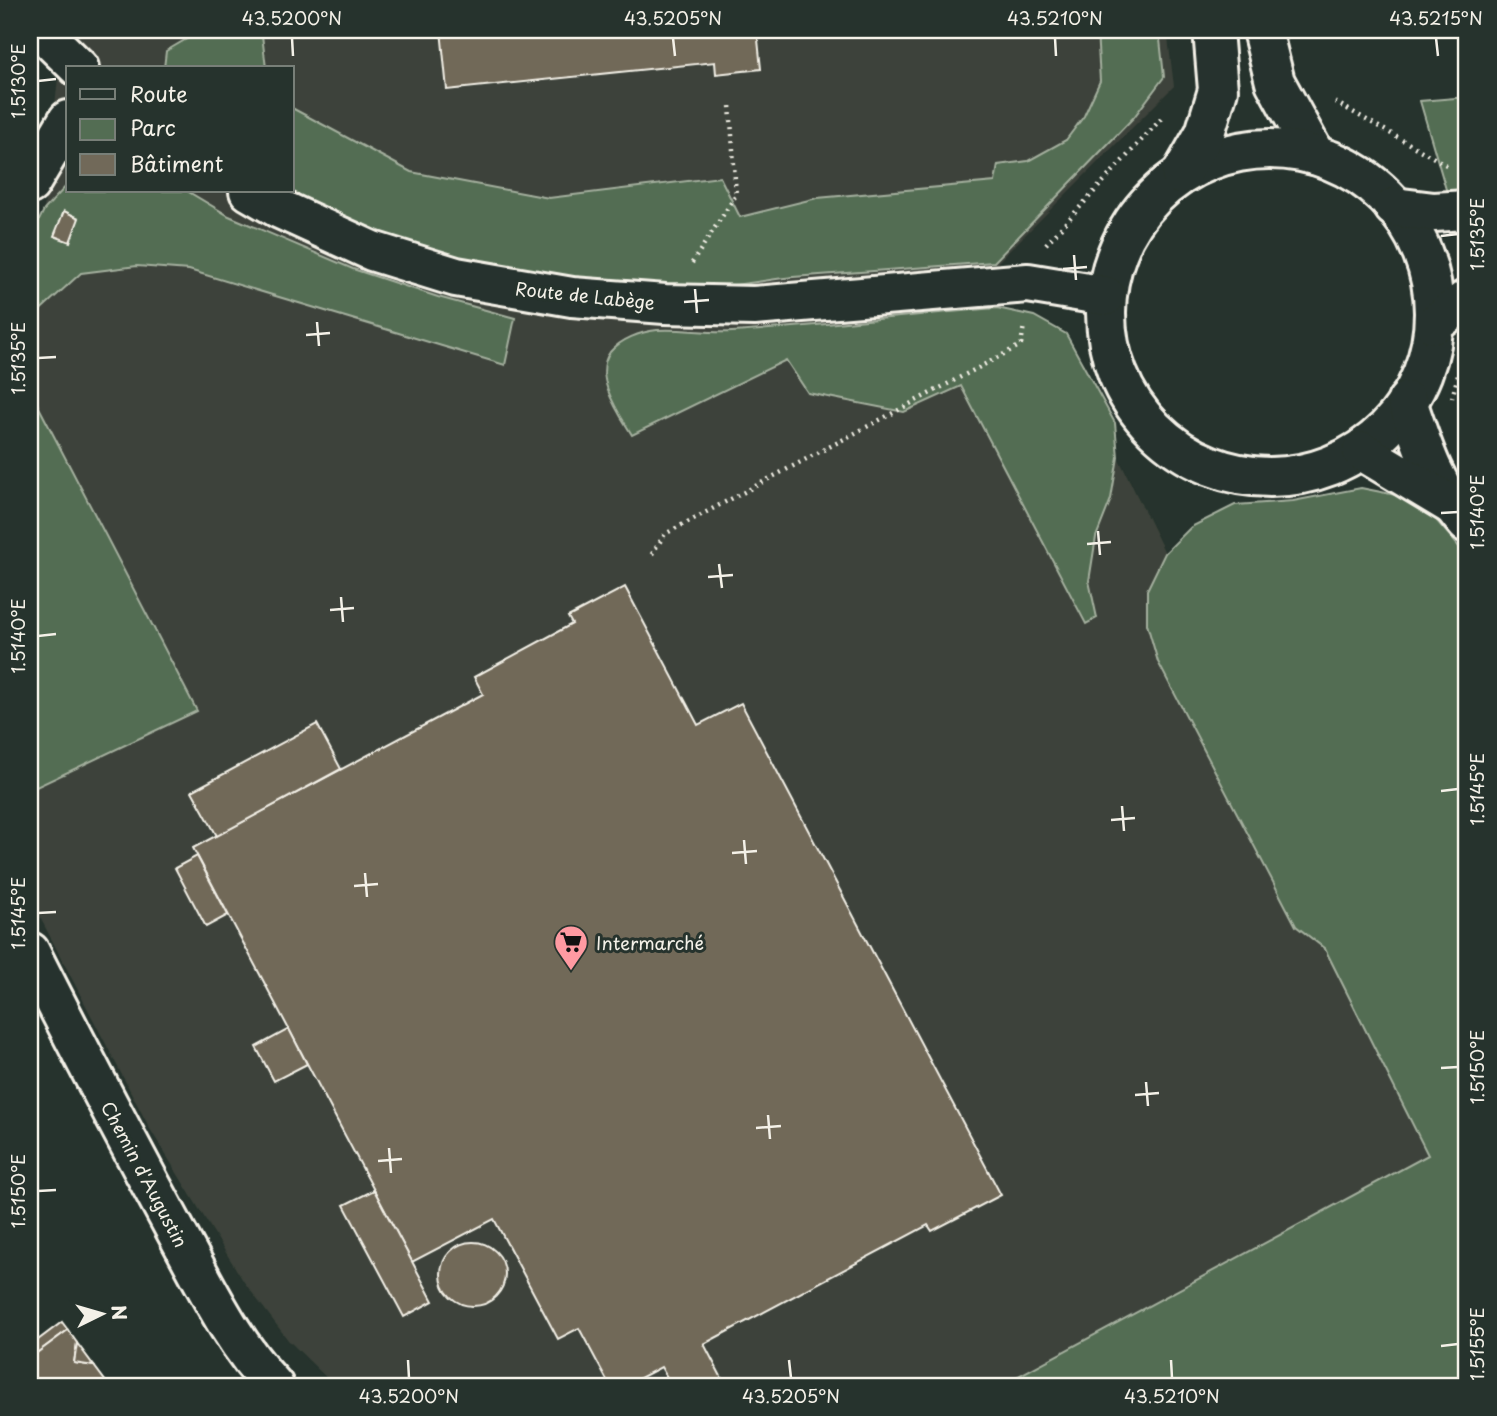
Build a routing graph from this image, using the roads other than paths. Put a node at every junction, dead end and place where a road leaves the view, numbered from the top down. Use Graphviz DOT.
graph roads {
  1 [pos="40,30"];
  2 [pos="1213,30"];
  3 [pos="1262,30"];
  4 [pos="77,66"];
  5 [pos="66,123"];
  6 [pos="1315,156"];
  7 [pos="1181,175"];
  8 [pos="30,184"];
  9 [pos="251,192"];
  10 [pos="1394,208"];
  11 [pos="1467,210"];
  12 [pos="1107,296"];
  13 [pos="1467,299"];
  14 [pos="1434,324"];
  15 [pos="1407,401"];
  16 [pos="1362,451"];
  17 [pos="1458,514"];
  18 [pos="30,952"];
  19 [pos="274,1386"];
  1 -- 4 [label="street"];
  2 -- 7 [label="street"];
  3 -- 6 [label="street"];
  5 -- 8 [label="street"];
  6 -- 7 [label="street"];
  6 -- 10 [label="street"];
  7 -- 12 [label="street"];
  9 -- 12 [label="street, Route de Labège"];
  10 -- 11 [label="street"];
  10 -- 14 [label="street"];
  12 -- 16 [label="street"];
  13 -- 14 [label="street"];
  14 -- 15 [label="street"];
  15 -- 16 [label="street"];
  15 -- 17 [label="street"];
  16 -- 17 [label="street"];
  18 -- 19 [label="street, Chemin d'Augustin"];
}
